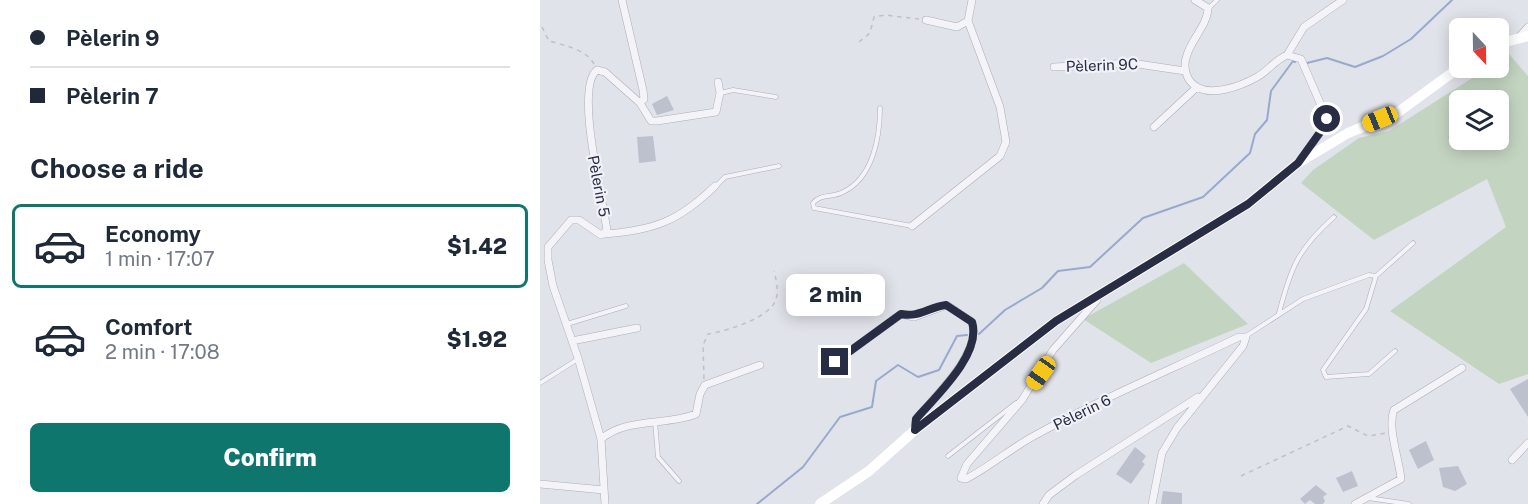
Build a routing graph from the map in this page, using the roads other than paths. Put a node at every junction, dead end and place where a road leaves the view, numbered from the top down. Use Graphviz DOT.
graph roads {
  1 [pos="622,0"];
  2 [pos="972,0"];
  3 [pos="1195,0"];
  4 [pos="1217,0"];
  5 [pos="1343,0"];
  6 [pos="1208,8"];
  7 [pos="926,20"];
  8 [pos="968,21"];
  9 [pos="1528,27"];
  10 [pos="1523,37"];
  11 [pos="1287,55"];
  12 [pos="1054,67"];
  13 [pos="1185,71"];
  14 [pos="1449,75"];
  15 [pos="718,82"];
  16 [pos="1197,87"];
  17 [pos="720,93"];
  18 [pos="776,97"];
  19 [pos="640,103"];
  20 [pos="880,108"];
  21 [pos="1154,127"];
  22 [pos="1298,163"];
  23 [pos="779,166"];
  24 [pos="715,186"];
  25 [pos="1334,217"];
  26 [pos="912,226"];
  27 [pos="605,234"];
  28 [pos="1413,243"];
  29 [pos="544,247"];
  30 [pos="1376,276"];
  31 [pos="1104,291"];
  32 [pos="626,306"];
  33 [pos="1279,314"];
  34 [pos="566,324"];
  35 [pos="637,328"];
  36 [pos="1246,337"];
  37 [pos="572,341"];
  38 [pos="1395,351"];
  39 [pos="578,358"];
  40 [pos="835,362"];
  41 [pos="760,365"];
  42 [pos="1461,368"];
  43 [pos="540,383"];
  44 [pos="1203,394"];
  45 [pos="1022,400"];
  46 [pos="655,420"];
  47 [pos="915,430"];
  48 [pos="601,439"];
  49 [pos="1528,443"];
  50 [pos="948,456"];
  51 [pos="1512,460"];
  52 [pos="679,481"];
  53 [pos="540,484"];
  54 [pos="604,490"];
  55 [pos="1368,498"];
  56 [pos="605,504"];
  57 [pos="820,504"];
  58 [pos="1042,504"];
  59 [pos="1152,504"];
  60 [pos="1354,504"];
  61 [pos="1408,504"];
  1 -- 19 [label="street"];
  2 -- 8 [label="street"];
  3 -- 6 [label="street"];
  4 -- 6 [label="lane"];
  5 -- 11 [label="street"];
  6 -- 13 [label="street"];
  7 -- 8 [label="street"];
  8 -- 26 [label="street"];
  9 -- 10 [label="street"];
  11 -- 16 [label="street"];
  11 -- 22 [label="street"];
  12 -- 13 [label="street, Pèlerin 9C"];
  13 -- 16 [label="street"];
  14 -- 22 [label="main road"];
  15 -- 17 [label="street"];
  16 -- 21 [label="street"];
  17 -- 18 [label="lane"];
  17 -- 19 [label="street"];
  19 -- 27 [label="street, Pèlerin 5"];
  20 -- 26 [label="lane"];
  22 -- 31 [label="main road"];
  23 -- 24 [label="lane"];
  24 -- 27 [label="street"];
  25 -- 33 [label="lane"];
  27 -- 29 [label="street, Pèlerin 5"];
  28 -- 30 [label="lane"];
  29 -- 34 [label="street, Pèlerin 5"];
  30 -- 33 [label="lane"];
  30 -- 38 [label="lane"];
  31 -- 45 [label="street, Pèlerin 6"];
  31 -- 47 [label="main road"];
  32 -- 34 [label="lane"];
  33 -- 36 [label="lane"];
  34 -- 37 [label="street, Pèlerin 5"];
  35 -- 37 [label="street"];
  36 -- 44 [label="street"];
  36 -- 45 [label="street, Pèlerin 6"];
  37 -- 39 [label="street, Pèlerin 5"];
  39 -- 43 [label="lane"];
  39 -- 48 [label="street, Pèlerin 5"];
  40 -- 47 [label="street"];
  41 -- 46 [label="street"];
  42 -- 55 [label="street"];
  44 -- 58 [label="street"];
  44 -- 59 [label="street"];
  45 -- 50 [label="lane"];
  46 -- 48 [label="street"];
  46 -- 52 [label="lane"];
  47 -- 57 [label="main road"];
  48 -- 54 [label="street, Pèlerin 5"];
  49 -- 51 [label="street"];
  53 -- 54 [label="street"];
  54 -- 56 [label="street, Pèlerin 5"];
  55 -- 60 [label="street"];
  55 -- 61 [label="lane"];
}
